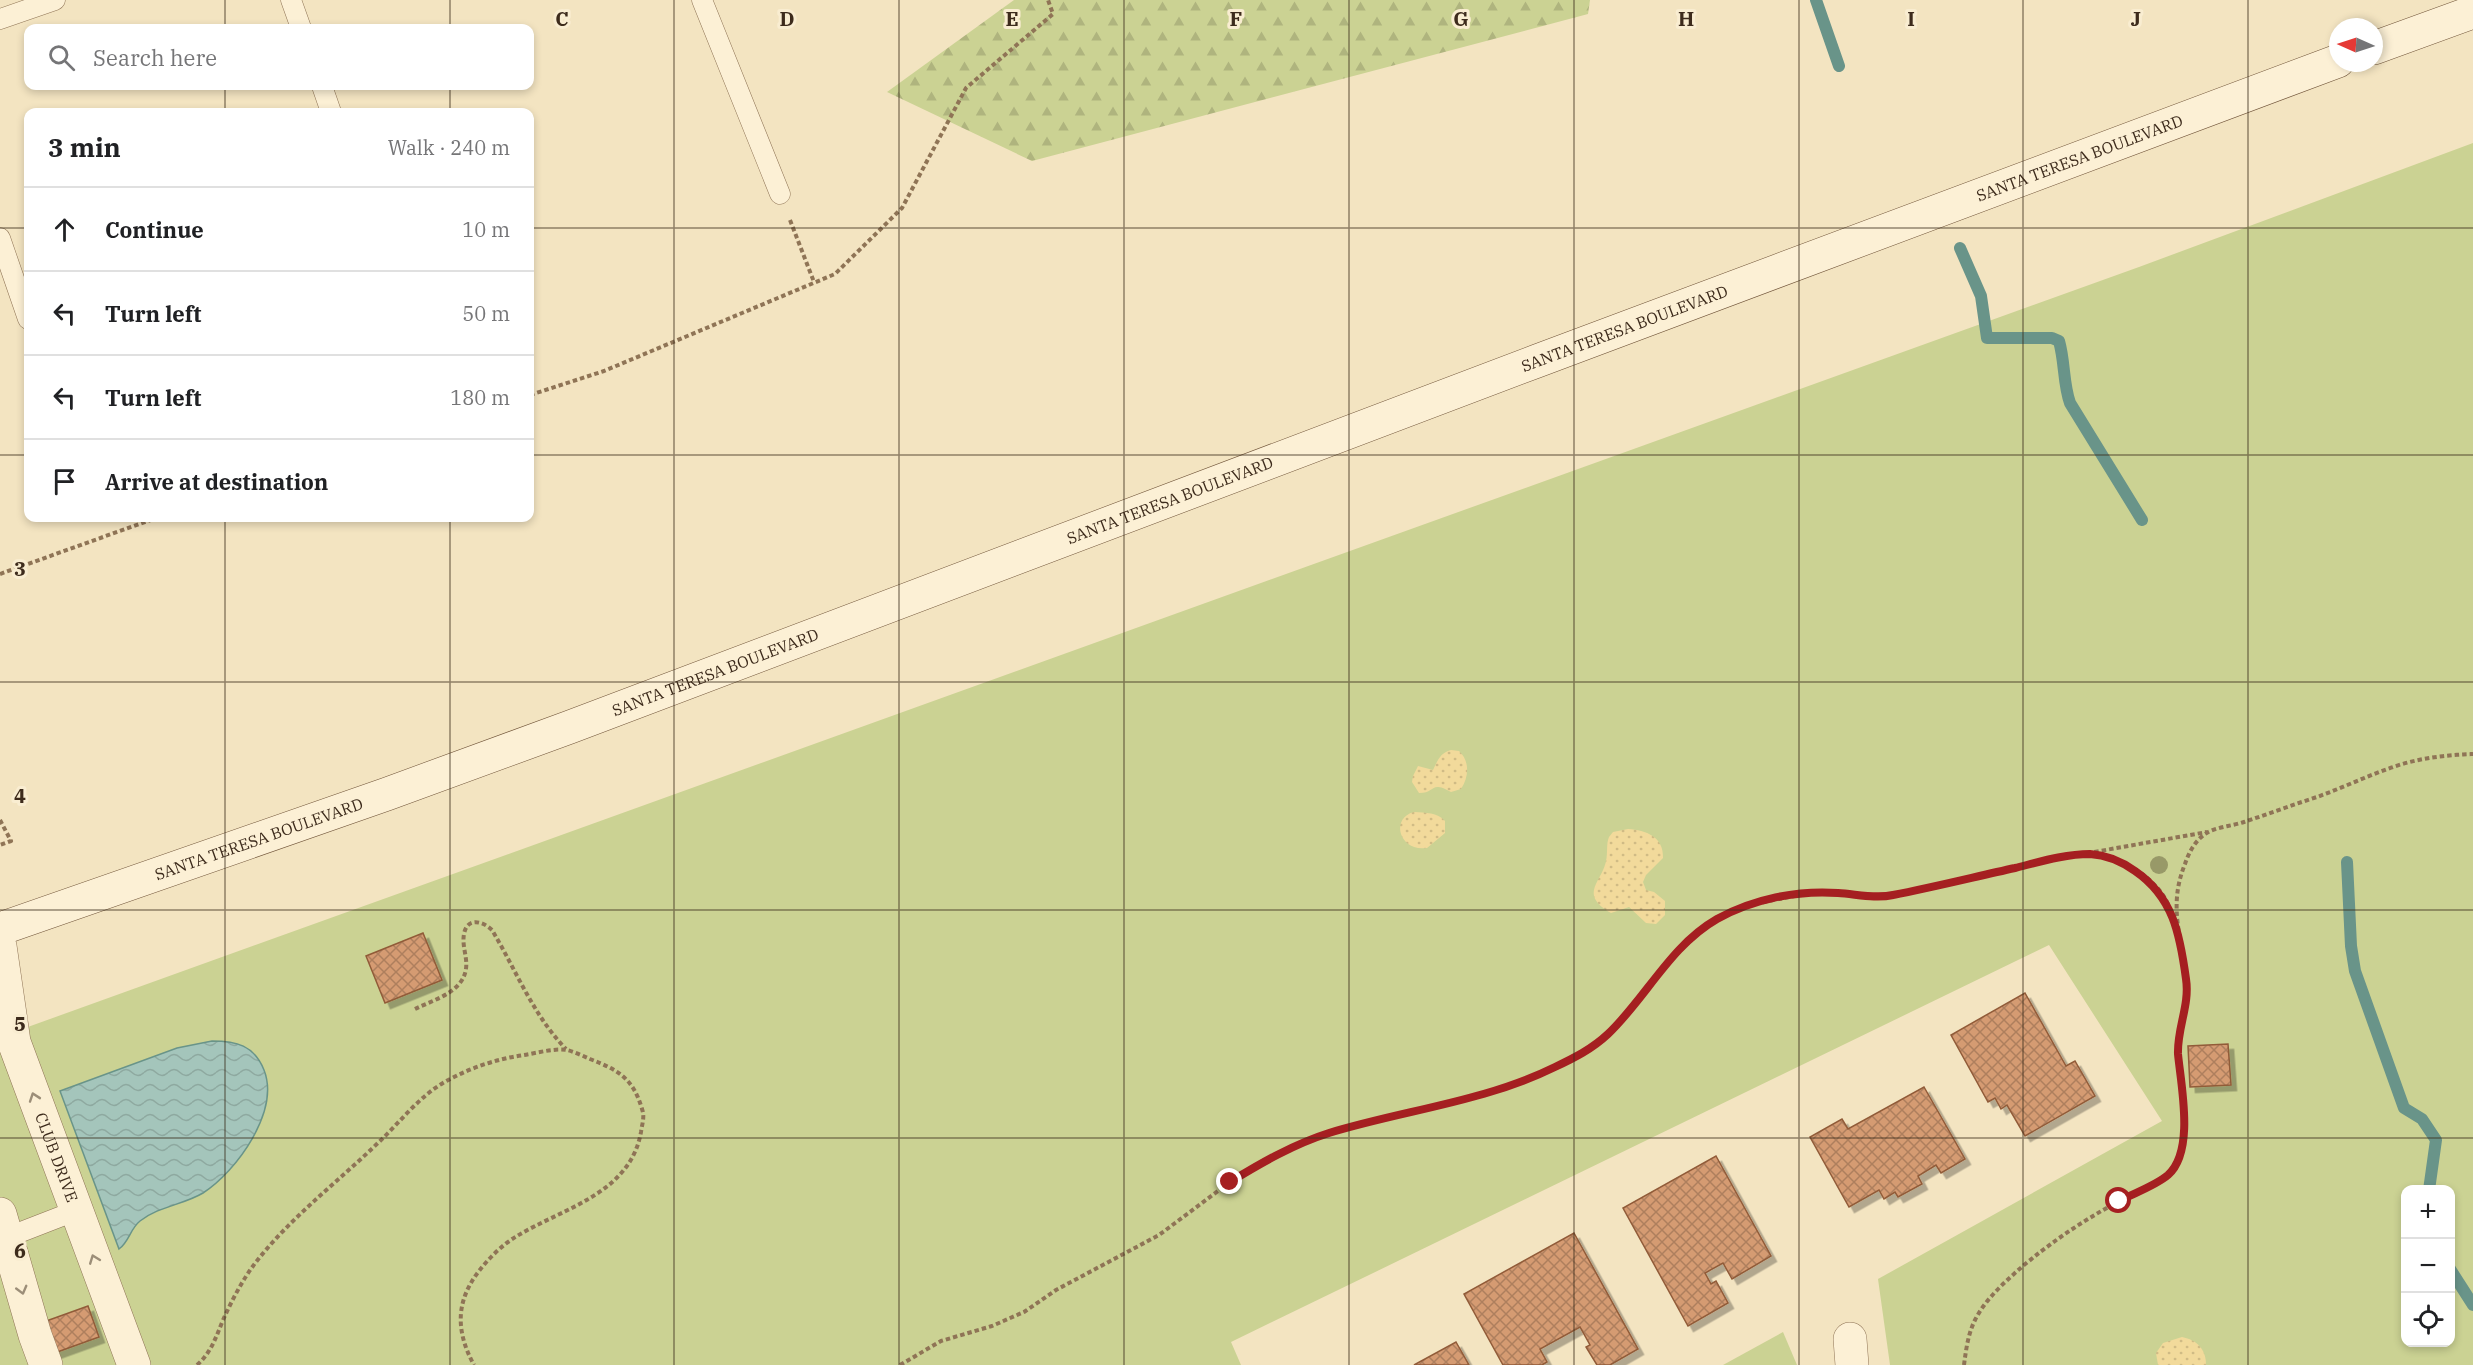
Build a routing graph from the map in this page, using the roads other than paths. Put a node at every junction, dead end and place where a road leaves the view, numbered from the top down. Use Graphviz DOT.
graph roads {
  1 [pos="55,0"];
  2 [pos="291,0"];
  3 [pos="702,0"];
  4 [pos="2473,12"];
  5 [pos="0,19"];
  6 [pos="300,24"];
  7 [pos="2383,45"];
  8 [pos="2329,64"];
  9 [pos="324,90"];
  10 [pos="330,108"];
  11 [pos="780,194"];
  12 [pos="0,238"];
  13 [pos="24,307"];
  14 [pos="0,929"];
  15 [pos="0,946"];
  16 [pos="75,1211"];
  17 [pos="4,1226"];
  18 [pos="46,1365"];
  19 [pos="134,1365"];
  1 -- 5 [label="lane"];
  2 -- 6 [label="lane"];
  3 -- 11 [label="lane"];
  4 -- 7 [label="main road"];
  8 -- 14 [label="main road, SANTA TERESA BOULEVARD"];
  9 -- 10 [label="lane"];
  12 -- 13 [label="lane"];
  16 -- 15 [label="main road, CLUB DRIVE, one-way"];
  16 -- 17 [label="lane"];
  19 -- 16 [label="main road, CLUB DRIVE, one-way"];
  17 -- 18 [label="main road, one-way"];
}
